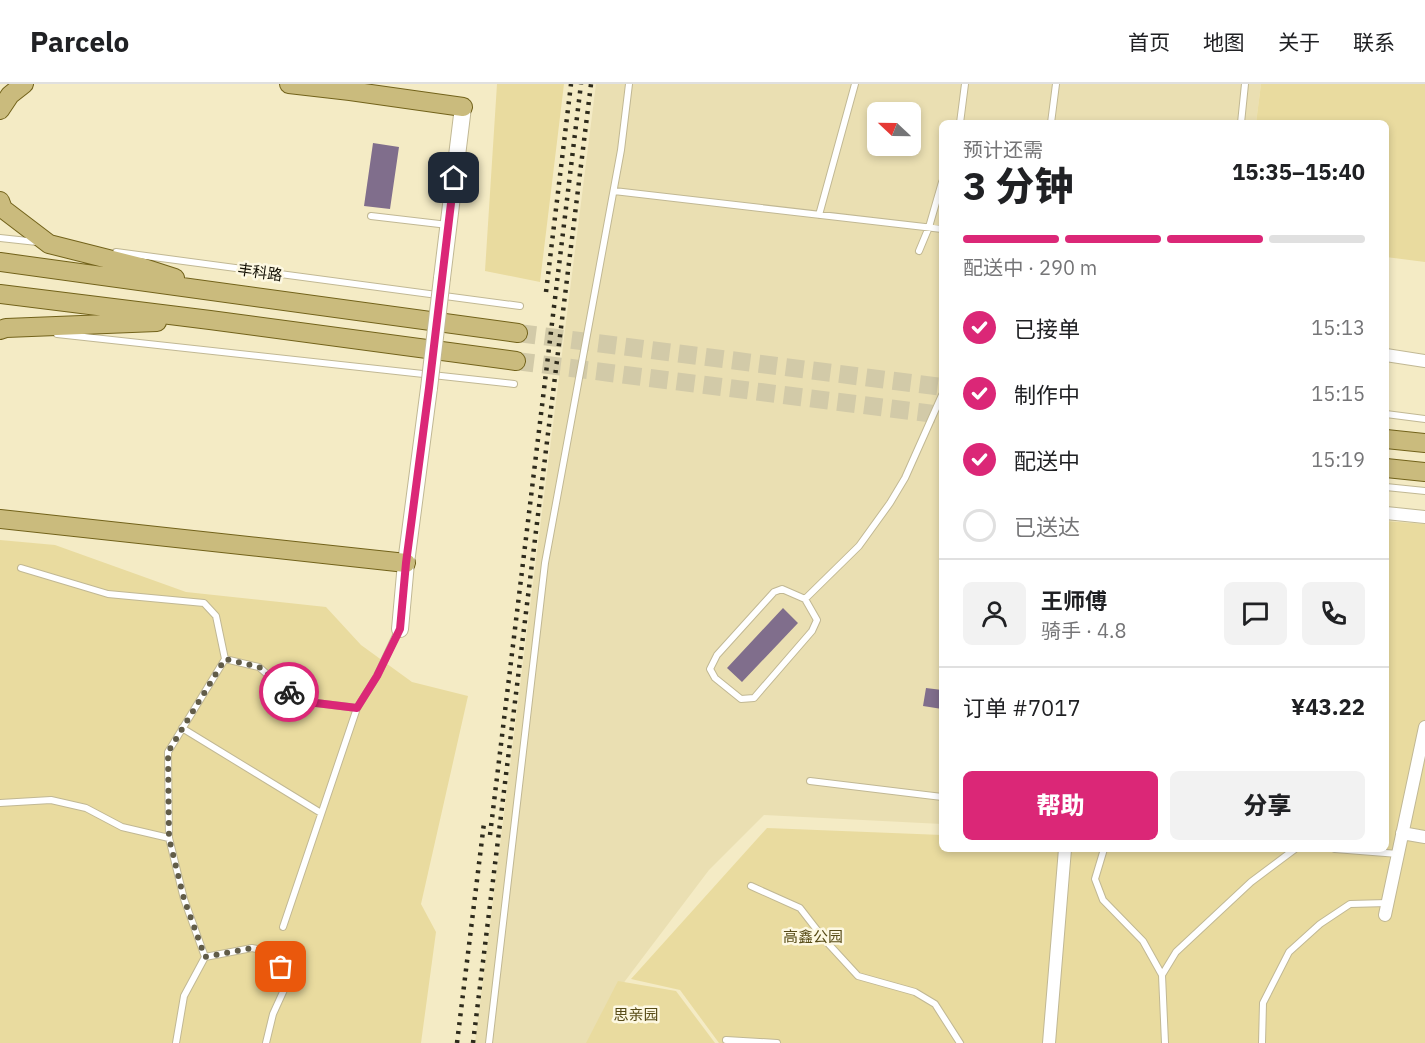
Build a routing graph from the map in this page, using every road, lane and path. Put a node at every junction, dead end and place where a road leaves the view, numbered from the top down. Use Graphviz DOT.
graph roads {
  1 [pos="24,84"];
  2 [pos="289,84"];
  3 [pos="629,84"];
  4 [pos="855,84"];
  5 [pos="965,84"];
  6 [pos="1056,84"];
  7 [pos="1245,84"];
  8 [pos="463,107"];
  9 [pos="0,110"];
  10 [pos="960,120"];
  11 [pos="1051,120"];
  12 [pos="1241,120"];
  13 [pos="614,191"];
  14 [pos="939,192"];
  15 [pos="0,201"];
  16 [pos="819,215"];
  17 [pos="371,216"];
  18 [pos="448,225"];
  19 [pos="929,227"];
  20 [pos="939,229"];
  21 [pos="0,238"];
  22 [pos="49,244"];
  23 [pos="919,251"];
  24 [pos="0,262"];
  25 [pos="219,293"];
  26 [pos="0,294"];
  27 [pos="520,306"];
  28 [pos="210,320"];
  29 [pos="2,329"];
  30 [pos="518,333"];
  31 [pos="1389,356"];
  32 [pos="516,361"];
  33 [pos="1425,361"];
  34 [pos="514,384"];
  35 [pos="939,402"];
  36 [pos="1389,414"];
  37 [pos="1425,419"];
  38 [pos="1389,439"];
  39 [pos="1425,443"];
  40 [pos="1389,468"];
  41 [pos="1425,472"];
  42 [pos="1389,487"];
  43 [pos="1425,491"];
  44 [pos="1389,513"];
  45 [pos="1425,517"];
  46 [pos="0,519"];
  47 [pos="406,563"];
  48 [pos="21,568"];
  49 [pos="805,599"];
  50 [pos="400,629"];
  51 [pos="225,659"];
  52 [pos="357,708"];
  53 [pos="1425,727"];
  54 [pos="182,728"];
  55 [pos="810,781"];
  56 [pos="939,797"];
  57 [pos="0,803"];
  58 [pos="321,813"];
  59 [pos="1402,833"];
  60 [pos="1425,837"];
  61 [pos="169,838"];
  62 [pos="1065,852"];
  63 [pos="1103,852"];
  64 [pos="1292,852"];
  65 [pos="1373,852"];
  66 [pos="1398,854"];
  67 [pos="751,886"];
  68 [pos="1388,903"];
  69 [pos="1385,915"];
  70 [pos="283,927"];
  71 [pos="205,957"];
  72 [pos="1162,975"];
  73 [pos="726,1040"];
  74 [pos="176,1043"];
  75 [pos="266,1043"];
  76 [pos="489,1043"];
  77 [pos="777,1043"];
  78 [pos="960,1043"];
  79 [pos="1049,1043"];
  80 [pos="1165,1043"];
  81 [pos="1262,1043"];
  1 -- 9 [label="main road"];
  2 -- 8 [label="main road"];
  3 -- 13 [label="lane"];
  4 -- 16 [label="lane"];
  5 -- 10 [label="lane"];
  6 -- 11 [label="lane"];
  7 -- 12 [label="lane"];
  8 -- 18 [label="street"];
  13 -- 16 [label="lane"];
  13 -- 76 [label="lane"];
  14 -- 19 [label="lane"];
  15 -- 22 [label="main road"];
  16 -- 19 [label="lane"];
  17 -- 18 [label="lane"];
  18 -- 47 [label="street, bridge"];
  19 -- 20 [label="lane"];
  19 -- 23 [label="lane"];
  21 -- 22 [label="lane, 丰科路"];
  22 -- 25 [label="main road"];
  22 -- 27 [label="lane, 丰科路"];
  24 -- 25 [label="main road, 丰科路"];
  25 -- 30 [label="main road, 丰科路"];
  26 -- 28 [label="main road"];
  28 -- 29 [label="main road"];
  28 -- 32 [label="main road"];
  29 -- 34 [label="lane"];
  31 -- 33 [label="street"];
  35 -- 49 [label="lane"];
  36 -- 37 [label="lane"];
  38 -- 39 [label="main road"];
  40 -- 41 [label="main road"];
  42 -- 43 [label="lane"];
  44 -- 45 [label="street"];
  46 -- 47 [label="main road"];
  47 -- 50 [label="street"];
  48 -- 51 [label="lane"];
  49 -- 49 [label="lane"];
  50 -- 52 [label="lane"];
  51 -- 52 [label="lane"];
  51 -- 54 [label="lane"];
  52 -- 58 [label="lane"];
  53 -- 59 [label="street"];
  54 -- 58 [label="lane"];
  54 -- 61 [label="lane"];
  55 -- 56 [label="lane"];
  57 -- 61 [label="lane"];
  58 -- 70 [label="lane"];
  59 -- 60 [label="street"];
  59 -- 66 [label="street"];
  61 -- 71 [label="lane"];
  62 -- 79 [label="street"];
  63 -- 72 [label="lane"];
  64 -- 72 [label="lane"];
  65 -- 66 [label="lane"];
  66 -- 68 [label="street"];
  67 -- 78 [label="lane"];
  68 -- 69 [label="street"];
  68 -- 81 [label="lane"];
  71 -- 74 [label="lane"];
  71 -- 75 [label="lane"];
  72 -- 80 [label="lane"];
  73 -- 77 [label="lane"];
}
